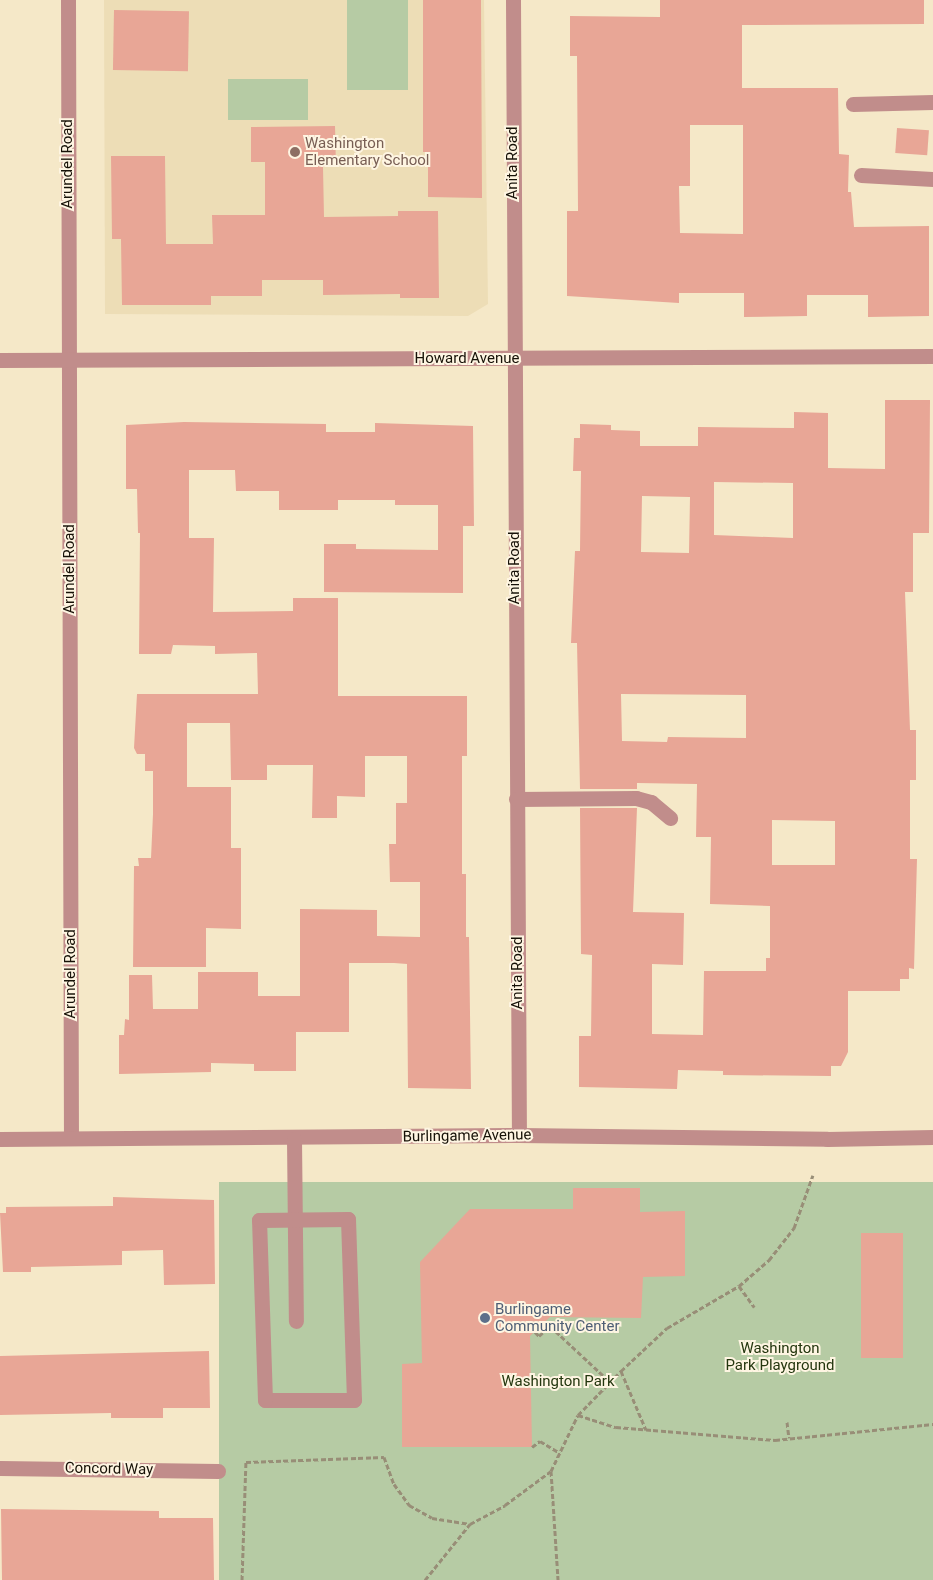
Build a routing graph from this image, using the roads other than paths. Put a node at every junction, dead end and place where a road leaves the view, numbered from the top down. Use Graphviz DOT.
graph roads {
  1 [pos="68,0"];
  2 [pos="513,0"];
  3 [pos="933,102"];
  4 [pos="853,104"];
  5 [pos="861,175"];
  6 [pos="933,179"];
  7 [pos="933,356"];
  8 [pos="513,358"];
  9 [pos="69,359"];
  10 [pos="0,360"];
  11 [pos="516,799"];
  12 [pos="670,818"];
  13 [pos="518,1136"];
  14 [pos="933,1137"];
  15 [pos="71,1138"];
  16 [pos="294,1138"];
  17 [pos="0,1139"];
  18 [pos="293,1220"];
  19 [pos="296,1321"];
  20 [pos="0,1468"];
  21 [pos="218,1471"];
  1 -- 9 [label="street, Arundel Road"];
  2 -- 8 [label="street, Anita Road"];
  3 -- 4 [label="street"];
  5 -- 6 [label="street"];
  7 -- 8 [label="street, Howard Avenue"];
  8 -- 9 [label="street, Howard Avenue"];
  8 -- 11 [label="street, Anita Road"];
  9 -- 10 [label="street, Howard Avenue"];
  9 -- 15 [label="street, Arundel Road"];
  11 -- 12 [label="street"];
  11 -- 13 [label="street, Anita Road"];
  13 -- 14 [label="street, Burlingame Avenue"];
  13 -- 16 [label="street, Burlingame Avenue"];
  15 -- 16 [label="street, Burlingame Avenue"];
  15 -- 17 [label="street, Burlingame Avenue"];
  16 -- 18 [label="street"];
  18 -- 18 [label="street"];
  18 -- 19 [label="street"];
  20 -- 21 [label="street, Concord Way"];
}
